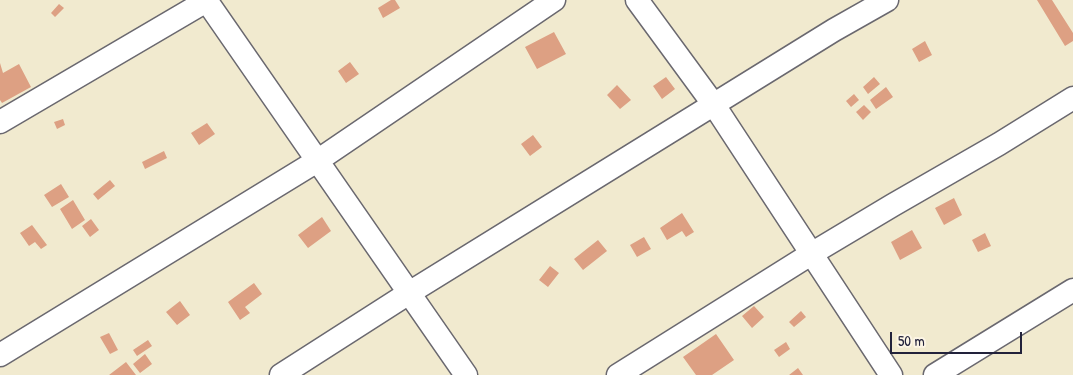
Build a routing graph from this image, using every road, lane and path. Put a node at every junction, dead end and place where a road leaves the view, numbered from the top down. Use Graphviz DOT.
graph roads {
  1 [pos="207,0"];
  2 [pos="554,0"];
  3 [pos="637,0"];
  4 [pos="887,0"];
  5 [pos="1073,98"];
  6 [pos="714,105"];
  7 [pos="0,122"];
  8 [pos="317,161"];
  9 [pos="811,254"];
  10 [pos="1073,290"];
  11 [pos="409,293"];
  12 [pos="0,355"];
  13 [pos="281,375"];
  14 [pos="466,375"];
  15 [pos="618,375"];
  16 [pos="892,375"];
  17 [pos="935,375"];
  1 -- 7 [label="street"];
  1 -- 8 [label="street"];
  2 -- 8 [label="street"];
  3 -- 6 [label="street"];
  4 -- 6 [label="street"];
  5 -- 9 [label="street"];
  6 -- 9 [label="street"];
  6 -- 11 [label="street"];
  8 -- 11 [label="street"];
  8 -- 12 [label="street"];
  9 -- 15 [label="street"];
  9 -- 16 [label="street"];
  10 -- 17 [label="street"];
  11 -- 13 [label="street"];
  11 -- 14 [label="street"];
}
